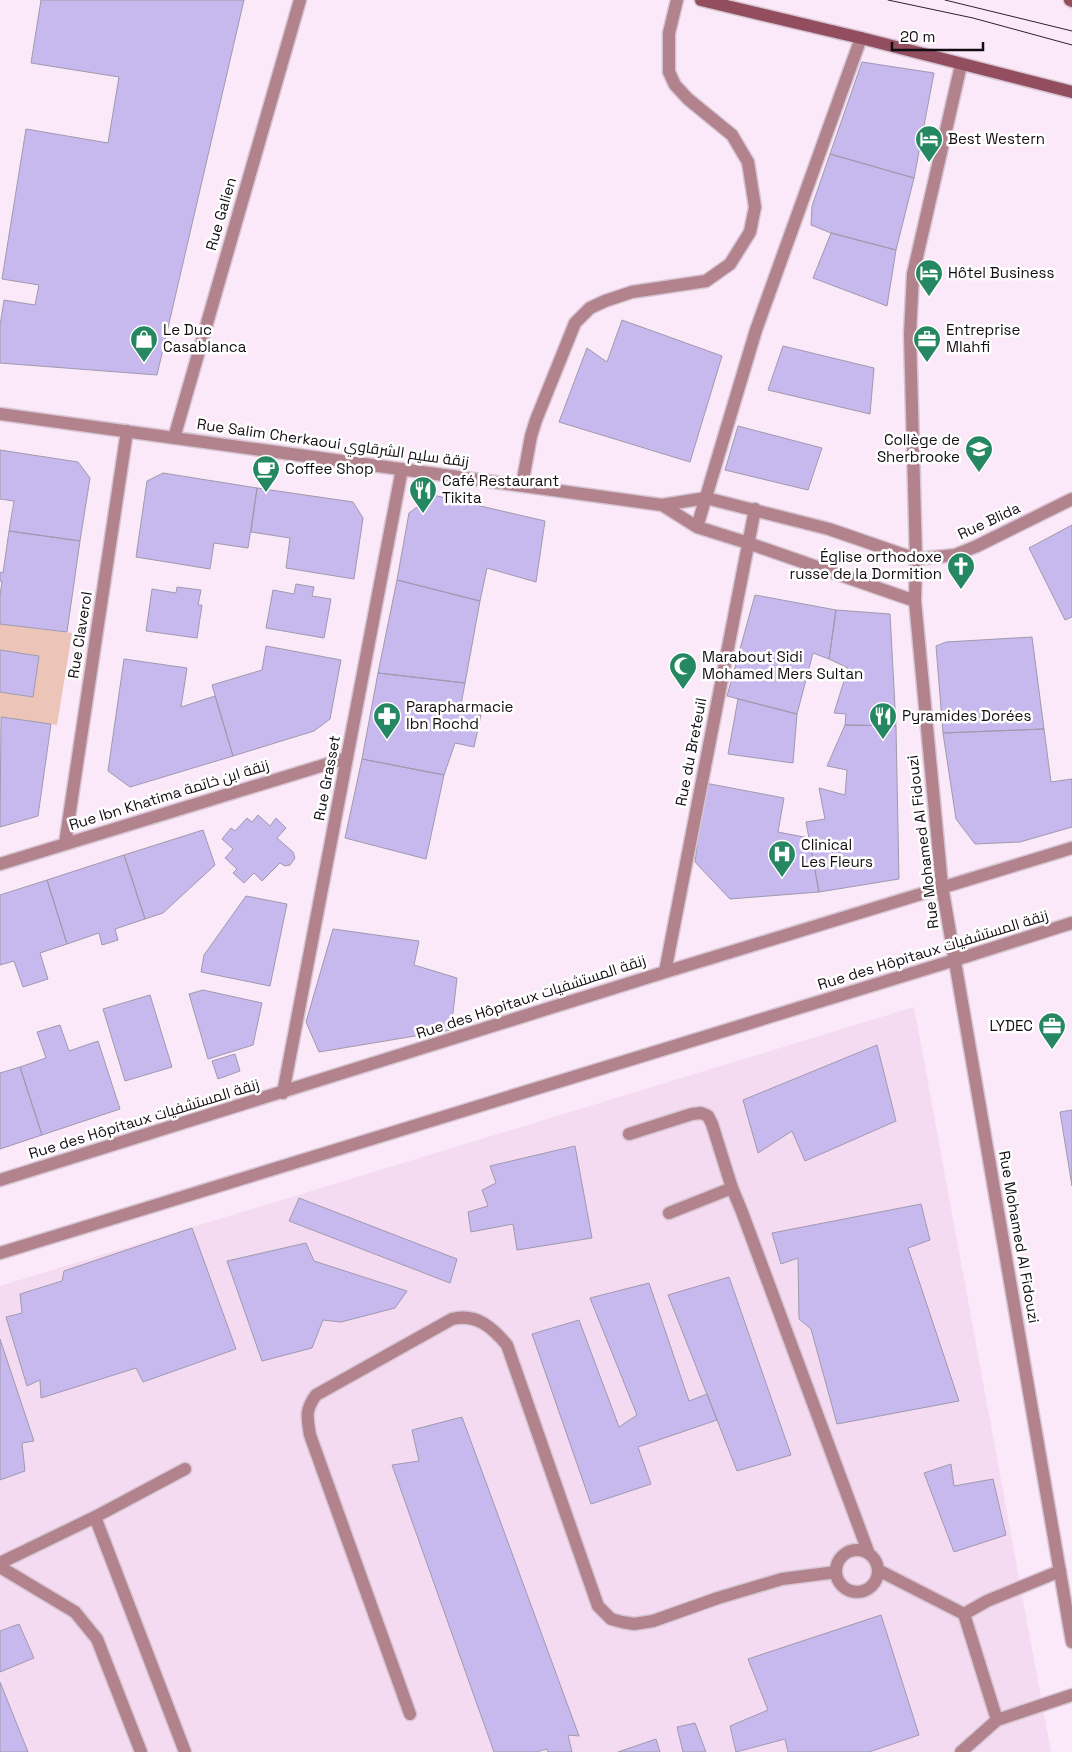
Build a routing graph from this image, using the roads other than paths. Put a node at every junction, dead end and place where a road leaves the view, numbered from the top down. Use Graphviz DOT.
graph roads {
  1 [pos="300,0"];
  2 [pos="677,0"];
  3 [pos="700,0"];
  4 [pos="861,38"];
  5 [pos="961,65"];
  6 [pos="1072,92"];
  7 [pos="0,414"];
  8 [pos="127,431"];
  9 [pos="174,438"];
  10 [pos="402,469"];
  11 [pos="522,485"];
  12 [pos="706,498"];
  13 [pos="1072,499"];
  14 [pos="662,504"];
  15 [pos="755,510"];
  16 [pos="697,527"];
  17 [pos="748,543"];
  18 [pos="916,560"];
  19 [pos="915,601"];
  20 [pos="347,758"];
  21 [pos="65,844"];
  22 [pos="1072,848"];
  23 [pos="0,864"];
  24 [pos="942,886"];
  25 [pos="1072,923"];
  26 [pos="955,960"];
  27 [pos="665,972"];
  28 [pos="284,1093"];
  29 [pos="628,1134"];
  30 [pos="0,1180"];
  31 [pos="732,1188"];
  32 [pos="669,1213"];
  33 [pos="0,1253"];
  34 [pos="185,1469"];
  35 [pos="94,1517"];
  36 [pos="869,1554"];
  37 [pos="0,1565"];
  38 [pos="1066,1568"];
  39 [pos="878,1570"];
  40 [pos="836,1572"];
  41 [pos="964,1614"];
  42 [pos="1072,1642"];
  43 [pos="1072,1695"];
  44 [pos="410,1714"];
  45 [pos="997,1720"];
  46 [pos="141,1752"];
  47 [pos="185,1752"];
  48 [pos="961,1752"];
  1 -- 9 [label="street, Rue Galien"];
  2 -- 11 [label="street"];
  3 -- 4 [label="main road"];
  4 -- 5 [label="main road"];
  4 -- 12 [label="street"];
  5 -- 6 [label="main road"];
  5 -- 18 [label="street, Rue Mohamed Al Fidouzi"];
  7 -- 8 [label="street, Rue Salim Cherkaoui زنقة سليم الشرقاوي"];
  8 -- 9 [label="street, Rue Salim Cherkaoui زنقة سليم الشرقاوي"];
  8 -- 21 [label="street, Rue Claverol"];
  9 -- 10 [label="street, Rue Salim Cherkaoui زنقة سليم الشرقاوي"];
  10 -- 11 [label="street, Rue Salim Cherkaoui زنقة سليم الشرقاوي"];
  10 -- 20 [label="street, Rue Grasset"];
  11 -- 14 [label="street, Rue Salim Cherkaoui زنقة سليم الشرقاوي"];
  12 -- 14 [label="street"];
  12 -- 15 [label="street"];
  12 -- 16 [label="street"];
  13 -- 18 [label="street, Rue Blida"];
  14 -- 16 [label="street"];
  15 -- 17 [label="street, Rue du Breteuil"];
  15 -- 18 [label="street"];
  16 -- 17 [label="street"];
  17 -- 19 [label="street"];
  17 -- 27 [label="street, Rue du Breteuil"];
  18 -- 19 [label="street, Rue Mohamed Al Fidouzi"];
  19 -- 24 [label="street, Rue Mohamed Al Fidouzi"];
  20 -- 21 [label="street, Rue Ibn Khatima زنقة ابن خاتمة"];
  20 -- 28 [label="street, Rue Grasset"];
  21 -- 23 [label="street, Rue Ibn Khatima زنقة ابن خاتمة"];
  22 -- 24 [label="street, Rue des Hôpitaux زنقة المستشفيات"];
  24 -- 26 [label="street, Rue Mohamed Al Fidouzi"];
  24 -- 27 [label="street, Rue des Hôpitaux زنقة المستشفيات"];
  25 -- 26 [label="street, Rue des Hôpitaux زنقة المستشفيات"];
  26 -- 33 [label="street, Rue des Hôpitaux زنقة المستشفيات"];
  26 -- 38 [label="street, Rue Mohamed Al Fidouzi"];
  27 -- 28 [label="street, Rue des Hôpitaux زنقة المستشفيات"];
  28 -- 30 [label="street, Rue des Hôpitaux زنقة المستشفيات"];
  29 -- 31 [label="street"];
  31 -- 32 [label="street"];
  31 -- 36 [label="street"];
  34 -- 35 [label="street"];
  35 -- 37 [label="street"];
  35 -- 47 [label="street"];
  36 -- 39 [label="street"];
  36 -- 40 [label="street"];
  37 -- 46 [label="street"];
  38 -- 41 [label="street"];
  38 -- 42 [label="street, Rue Mohamed Al Fidouzi"];
  39 -- 40 [label="street"];
  39 -- 41 [label="street"];
  40 -- 44 [label="street"];
  41 -- 45 [label="street"];
  43 -- 45 [label="street"];
  45 -- 48 [label="street"];
}
